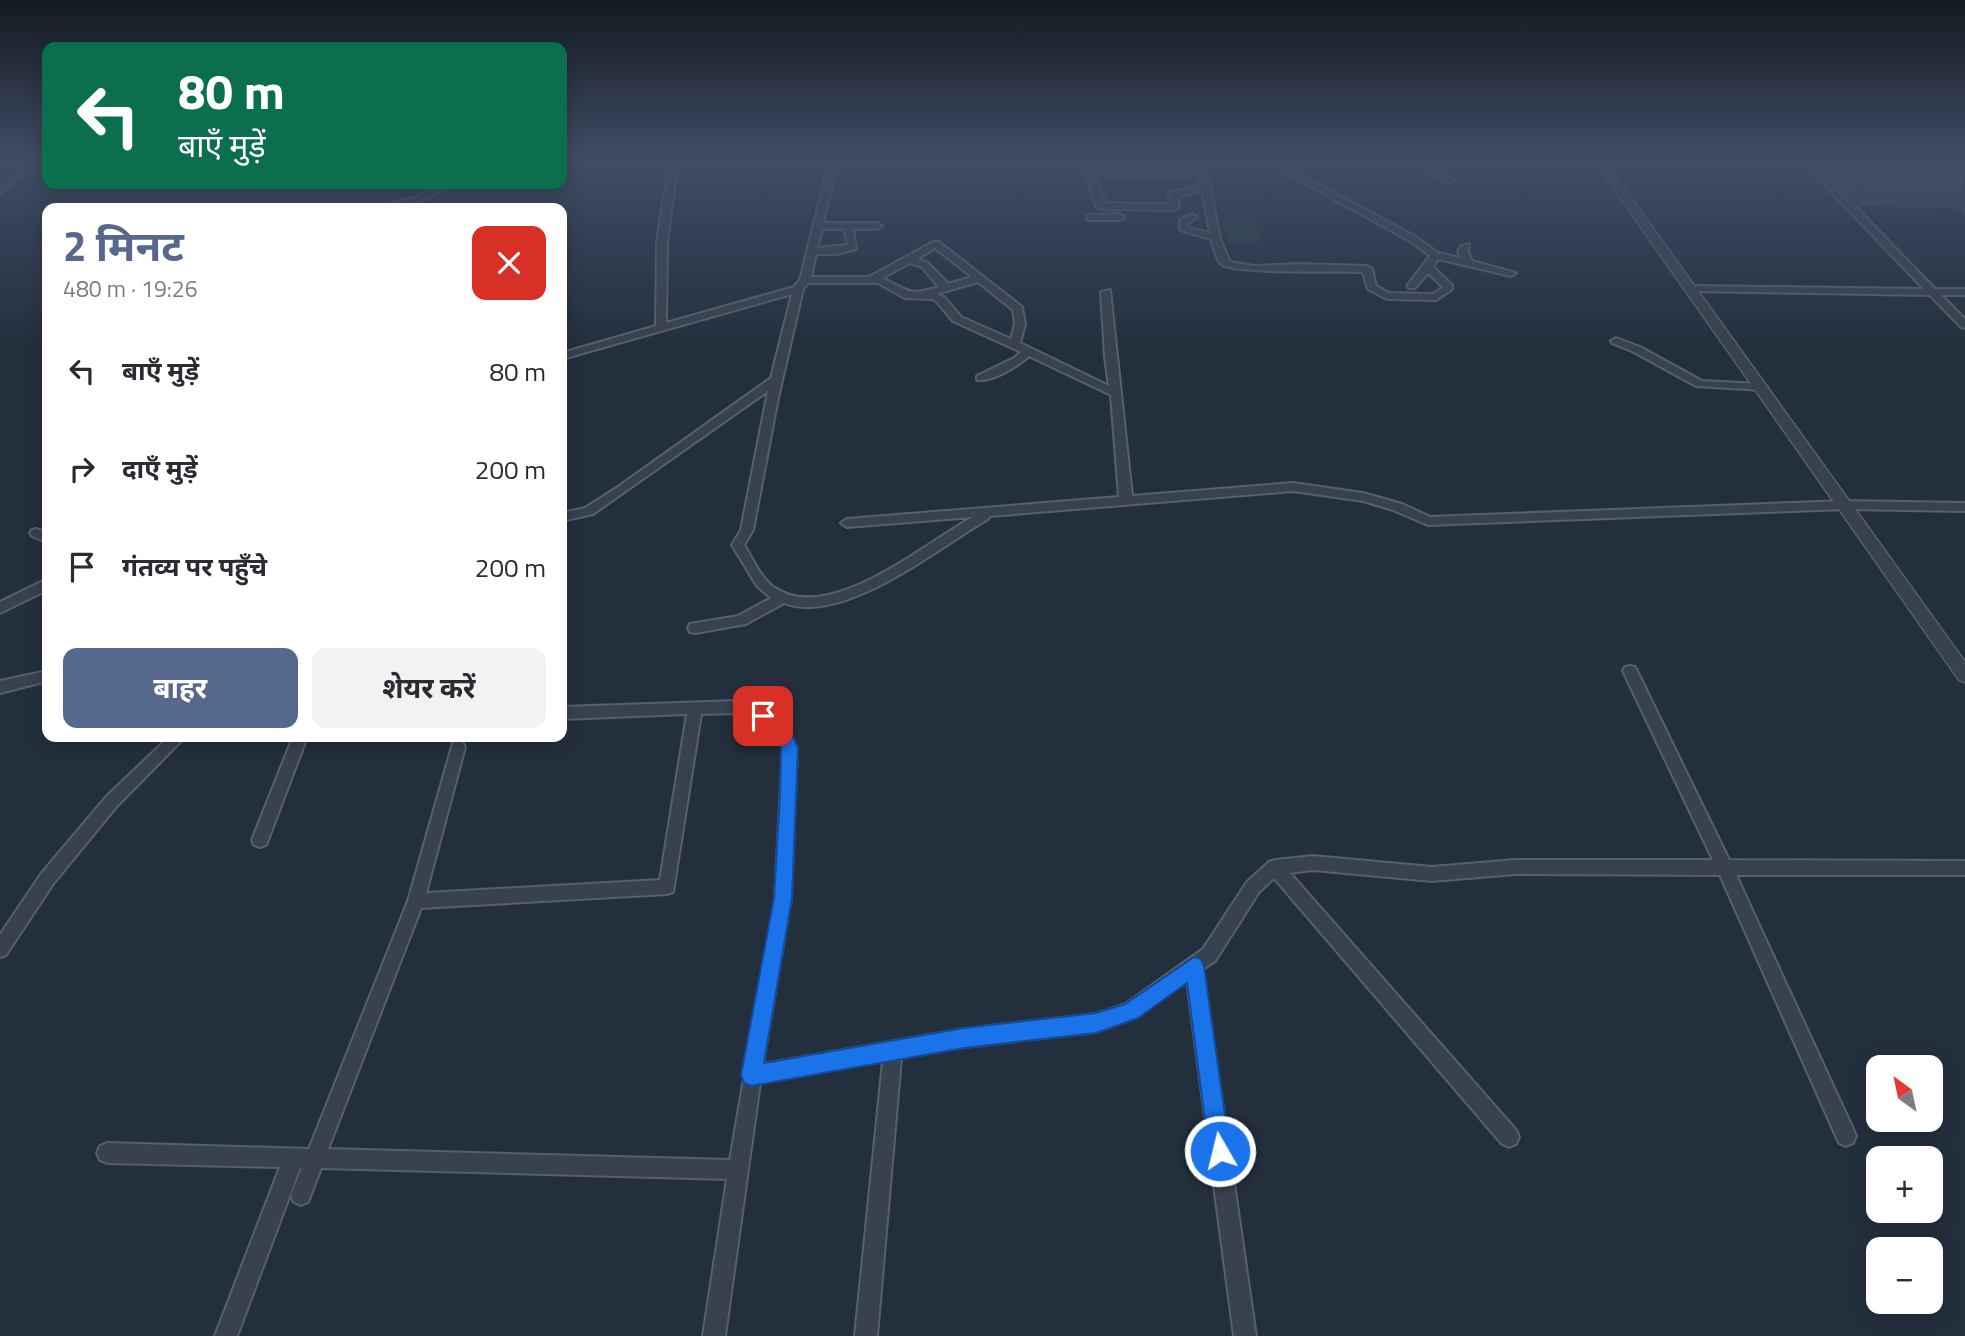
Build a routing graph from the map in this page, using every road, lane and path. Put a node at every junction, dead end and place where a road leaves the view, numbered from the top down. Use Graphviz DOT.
graph roads {
  1 [pos="665,221"];
  2 [pos="819,221"];
  3 [pos="1184,221"];
  4 [pos="1210,221"];
  5 [pos="1380,221"];
  6 [pos="1644,221"];
  7 [pos="1864,221"];
  8 [pos="818,226"];
  9 [pos="848,226"];
  10 [pos="877,226"];
  11 [pos="1215,237"];
  12 [pos="1466,246"];
  13 [pos="812,251"];
  14 [pos="1435,255"];
  15 [pos="909,259"];
  16 [pos="1469,264"];
  17 [pos="1428,267"];
  18 [pos="1511,272"];
  19 [pos="979,278"];
  20 [pos="872,280"];
  21 [pos="801,285"];
  22 [pos="1412,286"];
  23 [pos="946,288"];
  24 [pos="1693,289"];
  25 [pos="1932,291"];
  26 [pos="1106,292"];
  27 [pos="1965,292"];
  28 [pos="921,295"];
  29 [pos="1965,325"];
  30 [pos="661,328"];
  31 [pos="1616,341"];
  32 [pos="1015,343"];
  33 [pos="1028,351"];
  34 [pos="567,355"];
  35 [pos="981,378"];
  36 [pos="776,380"];
  37 [pos="1762,387"];
  38 [pos="1116,393"];
  39 [pos="1126,502"];
  40 [pos="1845,505"];
  41 [pos="1965,508"];
  42 [pos="993,512"];
  43 [pos="567,516"];
  44 [pos="846,523"];
  45 [pos="42,587"];
  46 [pos="784,597"];
  47 [pos="0,608"];
  48 [pos="695,628"];
  49 [pos="1629,671"];
  50 [pos="1965,675"];
  51 [pos="42,677"];
  52 [pos="0,687"];
  53 [pos="695,708"];
  54 [pos="567,713"];
  55 [pos="173,742"];
  56 [pos="298,742"];
  57 [pos="458,747"];
  58 [pos="260,840"];
  59 [pos="1275,867"];
  60 [pos="1724,868"];
  61 [pos="1965,868"];
  62 [pos="416,901"];
  63 [pos="0,950"];
  64 [pos="1194,966"];
  65 [pos="893,1050"];
  66 [pos="751,1075"];
  67 [pos="1846,1136"];
  68 [pos="1509,1138"];
  69 [pos="107,1153"];
  70 [pos="294,1157"];
  71 [pos="317,1157"];
  72 [pos="738,1170"];
  73 [pos="302,1195"];
  74 [pos="226,1336"];
  75 [pos="714,1336"];
  76 [pos="866,1336"];
  77 [pos="1245,1336"];
  1 -- 30 [label="street"];
  2 -- 8 [label="street"];
  3 -- 11 [label="street"];
  4 -- 11 [label="street"];
  5 -- 14 [label="street"];
  6 -- 24 [label="street"];
  7 -- 25 [label="street"];
  8 -- 9 [label="street"];
  8 -- 13 [label="street"];
  9 -- 10 [label="street"];
  9 -- 13 [label="street"];
  11 -- 17 [label="street"];
  12 -- 16 [label="street"];
  13 -- 21 [label="street"];
  14 -- 16 [label="street"];
  14 -- 17 [label="street"];
  15 -- 19 [label="street"];
  15 -- 20 [label="street"];
  15 -- 23 [label="street"];
  16 -- 18 [label="street"];
  17 -- 22 [label="street"];
  19 -- 23 [label="street"];
  19 -- 32 [label="street"];
  20 -- 21 [label="street"];
  20 -- 28 [label="street"];
  21 -- 30 [label="street"];
  21 -- 36 [label="street"];
  23 -- 28 [label="street"];
  24 -- 25 [label="street"];
  24 -- 37 [label="street"];
  25 -- 27 [label="street"];
  25 -- 29 [label="street"];
  26 -- 38 [label="street"];
  28 -- 32 [label="street"];
  30 -- 34 [label="street"];
  31 -- 37 [label="street"];
  32 -- 33 [label="street"];
  33 -- 35 [label="street"];
  33 -- 38 [label="street"];
  36 -- 43 [label="street"];
  36 -- 46 [label="street"];
  37 -- 40 [label="street"];
  38 -- 39 [label="street"];
  39 -- 40 [label="street"];
  39 -- 42 [label="street"];
  40 -- 41 [label="street"];
  40 -- 50 [label="street"];
  42 -- 44 [label="street"];
  42 -- 46 [label="street"];
  45 -- 47 [label="street"];
  46 -- 48 [label="street"];
  49 -- 60 [label="street"];
  51 -- 52 [label="street"];
  53 -- 54 [label="street"];
  53 -- 62 [label="street"];
  53 -- 66 [label="street"];
  55 -- 63 [label="street"];
  56 -- 58 [label="street"];
  57 -- 62 [label="street"];
  59 -- 60 [label="street"];
  59 -- 64 [label="street"];
  59 -- 68 [label="street"];
  60 -- 61 [label="street"];
  60 -- 67 [label="street"];
  62 -- 71 [label="street"];
  64 -- 65 [label="street"];
  64 -- 77 [label="street"];
  65 -- 66 [label="street"];
  65 -- 76 [label="street"];
  66 -- 72 [label="street"];
  69 -- 70 [label="street"];
  70 -- 71 [label="street"];
  70 -- 74 [label="street"];
  71 -- 72 [label="street"];
  71 -- 73 [label="street"];
  72 -- 75 [label="street"];
}
